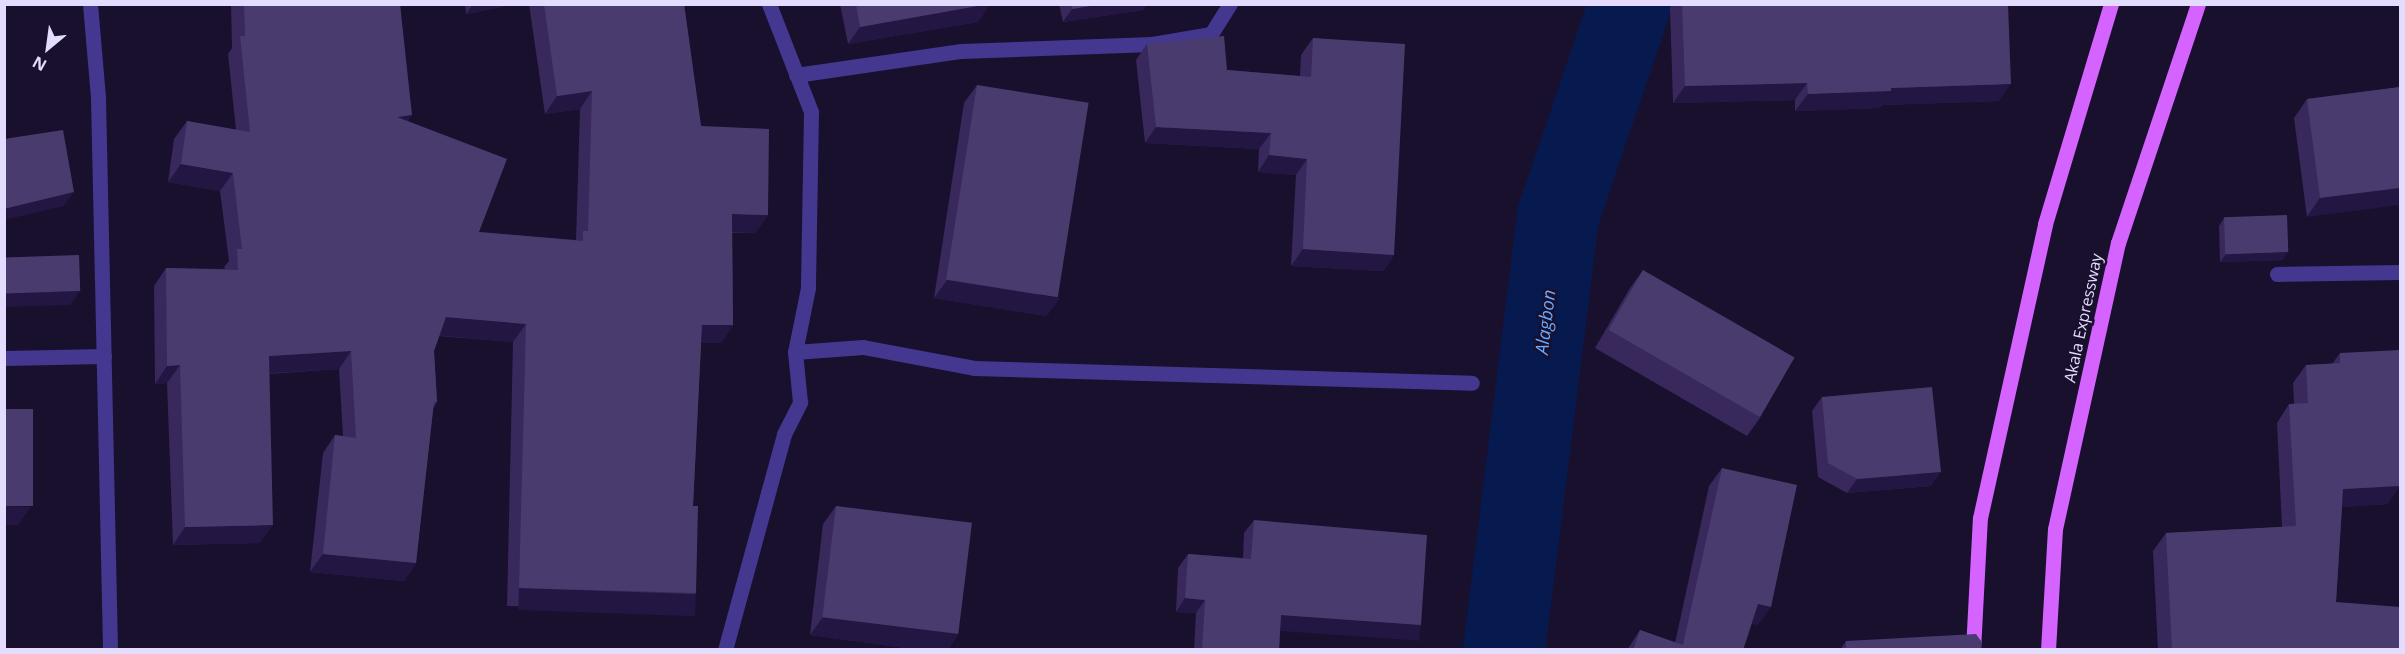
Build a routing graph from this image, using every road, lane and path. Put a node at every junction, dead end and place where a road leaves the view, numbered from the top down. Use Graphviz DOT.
graph roads {
  1 [pos="90,4"];
  2 [pos="769,4"];
  3 [pos="1230,4"];
  4 [pos="2111,4"];
  5 [pos="2198,4"];
  6 [pos="796,75"];
  7 [pos="2400,272"];
  8 [pos="2277,274"];
  9 [pos="795,352"];
  10 [pos="104,356"];
  11 [pos="4,358"];
  12 [pos="1472,383"];
  13 [pos="110,650"];
  14 [pos="725,650"];
  15 [pos="1973,650"];
  16 [pos="2048,650"];
  1 -- 10 [label="street"];
  2 -- 6 [label="street"];
  3 -- 6 [label="street"];
  4 -- 15 [label="main road"];
  5 -- 16 [label="main road, Akala Expressway"];
  6 -- 9 [label="street"];
  7 -- 8 [label="street"];
  9 -- 12 [label="street"];
  9 -- 14 [label="street"];
  10 -- 11 [label="street"];
  10 -- 13 [label="street"];
}
